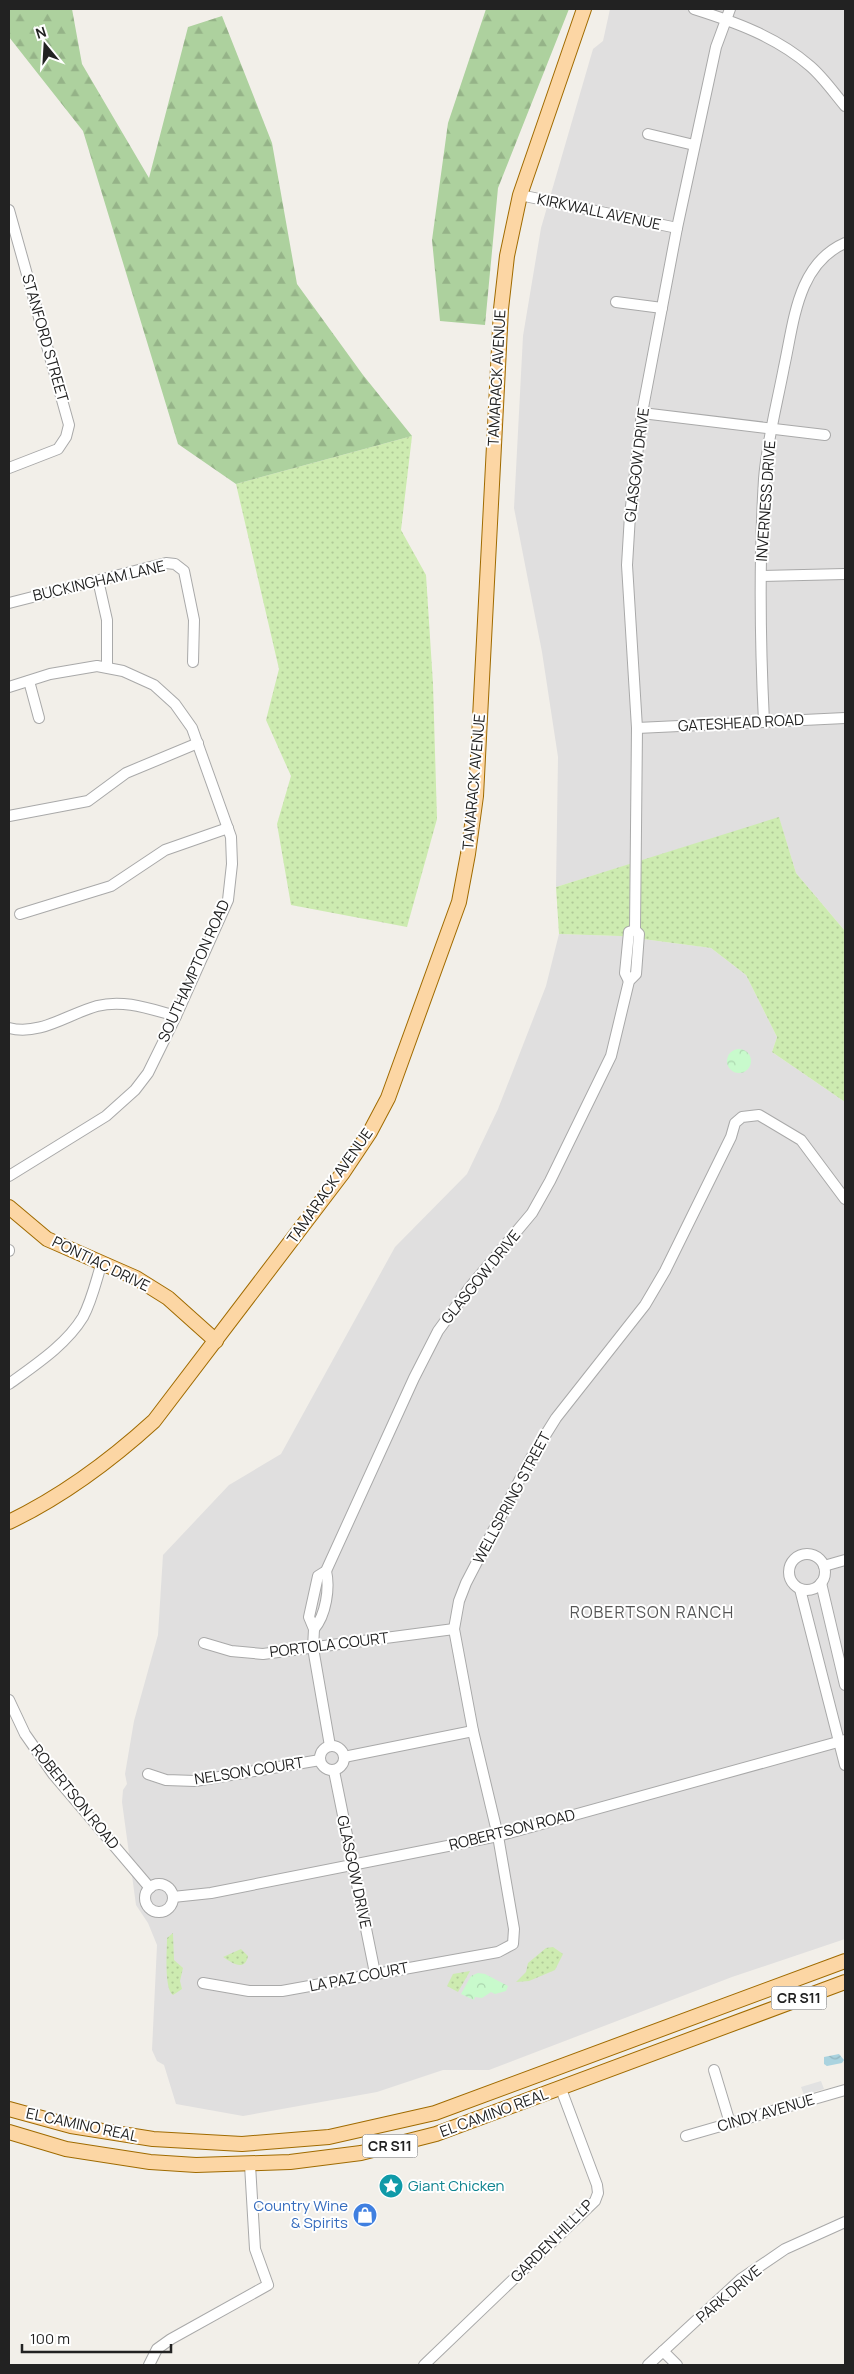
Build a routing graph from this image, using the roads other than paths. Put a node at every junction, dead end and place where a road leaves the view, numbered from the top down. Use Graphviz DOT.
graph roads {
  1 [pos="584,9"];
  2 [pos="694,9"];
  3 [pos="730,9"];
  4 [pos="726,19"];
  5 [pos="845,106"];
  6 [pos="648,134"];
  7 [pos="694,144"];
  8 [pos="520,195"];
  9 [pos="9,210"];
  10 [pos="677,228"];
  11 [pos="845,243"];
  12 [pos="616,302"];
  13 [pos="662,308"];
  14 [pos="642,413"];
  15 [pos="772,428"];
  16 [pos="825,434"];
  17 [pos="9,468"];
  18 [pos="845,574"];
  19 [pos="761,576"];
  20 [pos="98,580"];
  21 [pos="9,603"];
  22 [pos="193,662"];
  23 [pos="107,667"];
  24 [pos="29,681"];
  25 [pos="9,687"];
  26 [pos="39,718"];
  27 [pos="845,718"];
  28 [pos="764,722"];
  29 [pos="637,728"];
  30 [pos="198,743"];
  31 [pos="9,816"];
  32 [pos="228,828"];
  33 [pos="20,914"];
  34 [pos="176,1016"];
  35 [pos="9,1028"];
  36 [pos="9,1176"];
  37 [pos="845,1199"];
  38 [pos="9,1208"];
  39 [pos="102,1262"];
  40 [pos="216,1341"];
  41 [pos="9,1384"];
  42 [pos="9,1522"];
  43 [pos="845,1560"];
  44 [pos="824,1566"];
  45 [pos="326,1571"];
  46 [pos="821,1583"];
  47 [pos="800,1589"];
  48 [pos="314,1596"];
  49 [pos="325,1599"];
  50 [pos="454,1628"];
  51 [pos="314,1629"];
  52 [pos="204,1643"];
  53 [pos="313,1648"];
  54 [pos="845,1684"];
  55 [pos="9,1700"];
  56 [pos="473,1731"];
  57 [pos="842,1741"];
  58 [pos="330,1746"];
  59 [pos="344,1757"];
  60 [pos="320,1760"];
  61 [pos="845,1765"];
  62 [pos="334,1771"];
  63 [pos="148,1774"];
  64 [pos="498,1836"];
  65 [pos="352,1866"];
  66 [pos="150,1888"];
  67 [pos="173,1897"];
  68 [pos="513,1944"];
  69 [pos="845,1961"];
  70 [pos="375,1973"];
  71 [pos="845,1982"];
  72 [pos="203,1983"];
  73 [pos="714,2070"];
  74 [pos="561,2089"];
  75 [pos="845,2090"];
  76 [pos="9,2109"];
  77 [pos="730,2123"];
  78 [pos="9,2132"];
  79 [pos="686,2136"];
  80 [pos="250,2165"];
  81 [pos="845,2222"];
  82 [pos="664,2351"];
  83 [pos="149,2365"];
  84 [pos="424,2365"];
  85 [pos="648,2365"];
  86 [pos="677,2365"];
  1 -- 8 [label="main road, TAMARACK AVENUE"];
  2 -- 4 [label="street"];
  3 -- 4 [label="street, GLASGOW DRIVE"];
  4 -- 5 [label="street"];
  4 -- 7 [label="street, GLASGOW DRIVE"];
  6 -- 7 [label="street"];
  7 -- 10 [label="street, GLASGOW DRIVE"];
  8 -- 10 [label="street, KIRKWALL AVENUE"];
  8 -- 40 [label="main road, TAMARACK AVENUE"];
  9 -- 17 [label="street, STANFORD STREET"];
  10 -- 13 [label="street, GLASGOW DRIVE"];
  11 -- 15 [label="street, INVERNESS DRIVE"];
  12 -- 13 [label="street"];
  13 -- 14 [label="street, GLASGOW DRIVE"];
  14 -- 15 [label="street"];
  14 -- 29 [label="street, GLASGOW DRIVE"];
  15 -- 16 [label="street"];
  15 -- 19 [label="street, INVERNESS DRIVE"];
  18 -- 19 [label="street"];
  19 -- 28 [label="street, INVERNESS DRIVE"];
  20 -- 21 [label="street, BUCKINGHAM LANE"];
  20 -- 22 [label="street, BUCKINGHAM LANE"];
  20 -- 23 [label="street"];
  23 -- 24 [label="street, SOUTHAMPTON ROAD"];
  23 -- 30 [label="street, SOUTHAMPTON ROAD"];
  24 -- 25 [label="street, SOUTHAMPTON ROAD"];
  24 -- 26 [label="street"];
  27 -- 28 [label="street, GATESHEAD ROAD"];
  28 -- 29 [label="street, GATESHEAD ROAD"];
  29 -- 45 [label="street, GLASGOW DRIVE"];
  30 -- 31 [label="street"];
  30 -- 32 [label="street, SOUTHAMPTON ROAD"];
  32 -- 33 [label="street"];
  32 -- 34 [label="street, SOUTHAMPTON ROAD"];
  34 -- 35 [label="street"];
  34 -- 36 [label="street, SOUTHAMPTON ROAD"];
  37 -- 50 [label="street, WELLSPRING STREET"];
  38 -- 39 [label="main road, PONTIAC DRIVE"];
  39 -- 40 [label="main road, PONTIAC DRIVE"];
  39 -- 41 [label="street"];
  40 -- 42 [label="main road, TAMARACK AVENUE"];
  43 -- 44 [label="street"];
  44 -- 46 [label="street"];
  44 -- 47 [label="street"];
  45 -- 48 [label="street, GLASGOW DRIVE"];
  45 -- 49 [label="street, GLASGOW DRIVE"];
  46 -- 47 [label="street"];
  46 -- 54 [label="street"];
  47 -- 57 [label="street"];
  48 -- 49 [label="street"];
  48 -- 51 [label="street, GLASGOW DRIVE"];
  49 -- 51 [label="street, GLASGOW DRIVE"];
  50 -- 53 [label="street, PORTOLA COURT"];
  50 -- 56 [label="street, WELLSPRING STREET"];
  51 -- 53 [label="street, GLASGOW DRIVE"];
  52 -- 53 [label="street, PORTOLA COURT"];
  53 -- 58 [label="street, GLASGOW DRIVE"];
  55 -- 66 [label="street, ROBERTSON ROAD"];
  56 -- 59 [label="street"];
  56 -- 64 [label="street, WELLSPRING STREET"];
  57 -- 61 [label="street"];
  57 -- 64 [label="street, ROBERTSON ROAD"];
  58 -- 59 [label="street"];
  58 -- 60 [label="street"];
  59 -- 62 [label="street"];
  60 -- 62 [label="street"];
  60 -- 63 [label="street, NELSON COURT"];
  62 -- 65 [label="street, GLASGOW DRIVE"];
  64 -- 65 [label="street, ROBERTSON ROAD"];
  64 -- 68 [label="street, WELLSPRING STREET"];
  65 -- 67 [label="street, ROBERTSON ROAD"];
  65 -- 70 [label="street, GLASGOW DRIVE"];
  66 -- 67 [label="street"];
  66 -- 67 [label="street"];
  68 -- 70 [label="street, LA PAZ COURT"];
  69 -- 76 [label="main road, EL CAMINO REAL / CR S11"];
  70 -- 72 [label="street, LA PAZ COURT"];
  71 -- 74 [label="main road, EL CAMINO REAL / CR S11"];
  73 -- 77 [label="street"];
  74 -- 80 [label="main road, EL CAMINO REAL / CR S11"];
  74 -- 84 [label="street, GARDEN HILL LP"];
  75 -- 77 [label="street, CINDY AVENUE"];
  77 -- 79 [label="street, CINDY AVENUE"];
  78 -- 80 [label="main road, EL CAMINO REAL / CR S11"];
  80 -- 83 [label="street"];
  81 -- 82 [label="street, PARK DRIVE"];
  82 -- 85 [label="street, PARK DRIVE"];
  82 -- 86 [label="street"];
}
